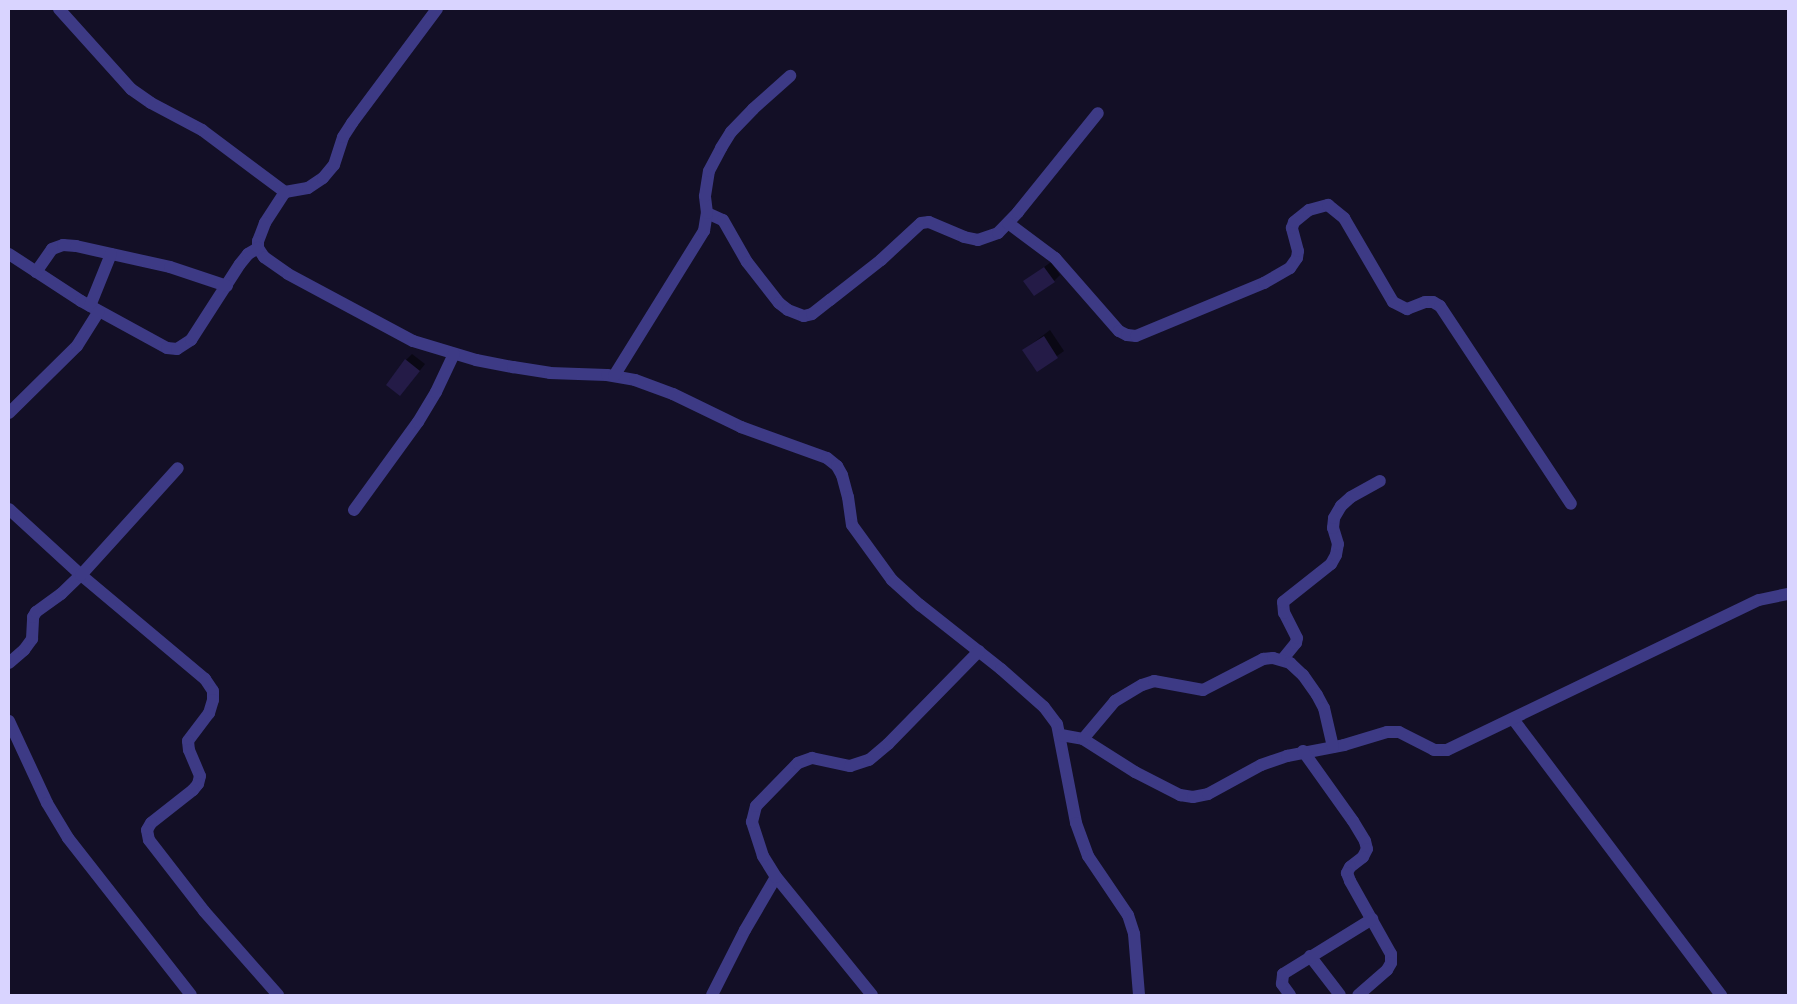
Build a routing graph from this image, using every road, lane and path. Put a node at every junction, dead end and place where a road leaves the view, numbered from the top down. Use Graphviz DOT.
graph roads {
  1 [pos="60,9"];
  2 [pos="437,9"];
  3 [pos="790,76"];
  4 [pos="1098,113"];
  5 [pos="284,192"];
  6 [pos="707,213"];
  7 [pos="1008,223"];
  8 [pos="258,248"];
  9 [pos="9,254"];
  10 [pos="111,254"];
  11 [pos="36,272"];
  12 [pos="227,286"];
  13 [pos="95,308"];
  14 [pos="454,354"];
  15 [pos="614,376"];
  16 [pos="9,413"];
  17 [pos="178,468"];
  18 [pos="1380,481"];
  19 [pos="1572,504"];
  20 [pos="9,508"];
  21 [pos="354,510"];
  22 [pos="81,575"];
  23 [pos="1788,594"];
  24 [pos="979,651"];
  25 [pos="1282,660"];
  26 [pos="9,662"];
  27 [pos="1513,719"];
  28 [pos="9,721"];
  29 [pos="1061,735"];
  30 [pos="1083,739"];
  31 [pos="1333,747"];
  32 [pos="1303,751"];
  33 [pos="776,877"];
  34 [pos="1372,919"];
  35 [pos="1310,956"];
  36 [pos="191,995"];
  37 [pos="278,995"];
  38 [pos="712,995"];
  39 [pos="872,995"];
  40 [pos="1139,995"];
  41 [pos="1290,995"];
  42 [pos="1340,995"];
  43 [pos="1358,995"];
  44 [pos="1721,995"];
  1 -- 5 [label="street"];
  2 -- 5 [label="street"];
  3 -- 6 [label="street"];
  4 -- 7 [label="street"];
  5 -- 8 [label="street"];
  6 -- 7 [label="street"];
  6 -- 15 [label="street"];
  7 -- 19 [label="street"];
  8 -- 12 [label="street"];
  8 -- 14 [label="street"];
  9 -- 11 [label="street"];
  10 -- 11 [label="street"];
  10 -- 12 [label="street"];
  10 -- 13 [label="street"];
  11 -- 13 [label="street"];
  12 -- 13 [label="street"];
  13 -- 16 [label="street"];
  14 -- 15 [label="street"];
  14 -- 21 [label="street"];
  15 -- 24 [label="street"];
  17 -- 22 [label="street"];
  18 -- 25 [label="street"];
  20 -- 22 [label="street"];
  22 -- 26 [label="street"];
  22 -- 37 [label="street"];
  23 -- 27 [label="street"];
  24 -- 29 [label="street"];
  24 -- 33 [label="street"];
  25 -- 30 [label="street"];
  25 -- 31 [label="street"];
  27 -- 31 [label="street"];
  27 -- 44 [label="street"];
  28 -- 36 [label="street"];
  29 -- 30 [label="street"];
  29 -- 40 [label="street"];
  30 -- 32 [label="street"];
  31 -- 32 [label="street"];
  32 -- 34 [label="street"];
  33 -- 38 [label="street"];
  33 -- 39 [label="street"];
  34 -- 35 [label="street"];
  34 -- 43 [label="street"];
  35 -- 41 [label="street"];
  35 -- 42 [label="street"];
}
